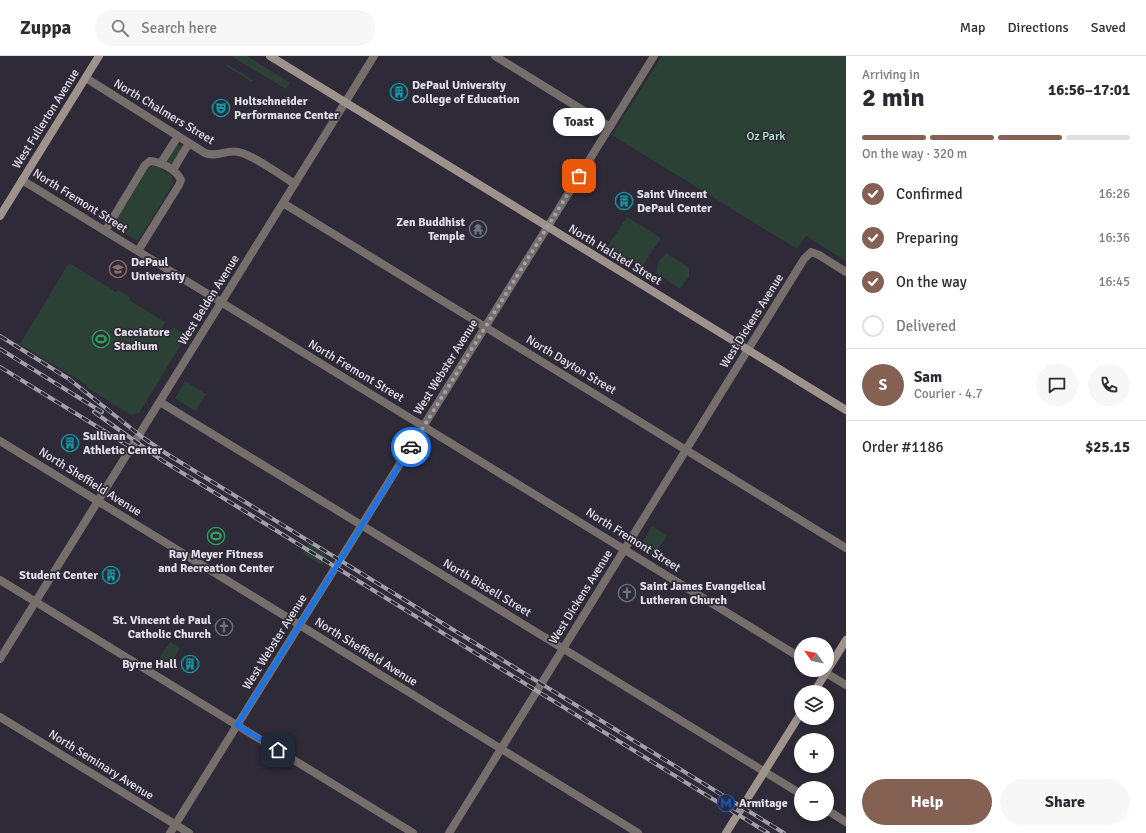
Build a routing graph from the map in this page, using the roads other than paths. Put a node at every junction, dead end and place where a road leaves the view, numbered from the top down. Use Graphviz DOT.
graph roads {
  1 [pos="99,56"];
  2 [pos="270,56"];
  3 [pos="374,56"];
  4 [pos="495,56"];
  5 [pos="654,56"];
  6 [pos="86,78"];
  7 [pos="346,102"];
  8 [pos="610,127"];
  9 [pos="178,136"];
  10 [pos="190,143"];
  11 [pos="161,163"];
  12 [pos="173,170"];
  13 [pos="22,180"];
  14 [pos="295,184"];
  15 [pos="283,203"];
  16 [pos="0,216"];
  17 [pos="547,228"];
  18 [pos="105,231"];
  19 [pos="138,251"];
  20 [pos="846,272"];
  21 [pos="221,303"];
  22 [pos="485,327"];
  23 [pos="748,350"];
  24 [pos="160,402"];
  25 [pos="846,410"];
  26 [pos="423,426"];
  27 [pos="0,441"];
  28 [pos="686,450"];
  29 [pos="98,502"];
  30 [pos="362,525"];
  31 [pos="846,548"];
  32 [pos="625,550"];
  33 [pos="0,580"];
  34 [pos="36,602"];
  35 [pos="300,626"];
  36 [pos="846,640"];
  37 [pos="563,649"];
  38 [pos="794,654"];
  39 [pos="834,657"];
  40 [pos="0,659"];
  41 [pos="833,677"];
  42 [pos="846,685"];
  43 [pos="0,717"];
  44 [pos="794,724"];
  45 [pos="237,725"];
  46 [pos="501,749"];
  47 [pos="764,772"];
  48 [pos="794,790"];
  49 [pos="834,814"];
  50 [pos="846,822"];
  51 [pos="175,825"];
  52 [pos="170,833"];
  53 [pos="189,833"];
  54 [pos="413,833"];
  55 [pos="449,833"];
  56 [pos="638,833"];
  57 [pos="726,833"];
  1 -- 6 [label="main road, West Fullerton Avenue"];
  2 -- 7 [label="main road, North Halsted Street"];
  3 -- 7 [label="street, West Belden Avenue"];
  4 -- 8 [label="street"];
  5 -- 8 [label="street, West Webster Avenue"];
  6 -- 9 [label="street, North Chalmers Street"];
  6 -- 13 [label="main road, West Fullerton Avenue"];
  7 -- 14 [label="street, West Belden Avenue"];
  7 -- 17 [label="main road, North Halsted Street"];
  8 -- 17 [label="street, West Webster Avenue"];
  9 -- 10 [label="street, North Chalmers Street"];
  9 -- 11 [label="street"];
  10 -- 12 [label="street"];
  10 -- 14 [label="street, North Chalmers Street"];
  11 -- 12 [label="street"];
  11 -- 18 [label="street"];
  12 -- 19 [label="street"];
  13 -- 16 [label="main road, West Fullerton Avenue"];
  13 -- 18 [label="street, North Fremont Street"];
  14 -- 15 [label="street, West Belden Avenue"];
  15 -- 21 [label="street, West Belden Avenue"];
  15 -- 22 [label="street, North Dayton Street"];
  17 -- 22 [label="street, West Webster Avenue"];
  17 -- 23 [label="main road, North Halsted Street"];
  18 -- 19 [label="street, North Fremont Street"];
  19 -- 21 [label="street, North Fremont Street"];
  20 -- 23 [label="street, West Dickens Avenue"];
  21 -- 24 [label="street, West Belden Avenue"];
  21 -- 26 [label="street, North Fremont Street"];
  22 -- 26 [label="street, West Webster Avenue"];
  22 -- 28 [label="street, North Dayton Street"];
  23 -- 25 [label="main road, North Halsted Street"];
  23 -- 28 [label="street, West Dickens Avenue"];
  24 -- 29 [label="street, West Belden Avenue"];
  24 -- 30 [label="street, North Bissell Street"];
  26 -- 30 [label="street, West Webster Avenue"];
  26 -- 32 [label="street, North Fremont Street"];
  27 -- 29 [label="street, North Sheffield Avenue"];
  28 -- 31 [label="street, North Dayton Street"];
  28 -- 32 [label="street, West Dickens Avenue"];
  29 -- 34 [label="street, West Belden Avenue"];
  29 -- 35 [label="street, North Sheffield Avenue"];
  30 -- 35 [label="street, West Webster Avenue"];
  30 -- 37 [label="street, North Bissell Street"];
  32 -- 37 [label="street, West Dickens Avenue"];
  32 -- 38 [label="street, North Fremont Street"];
  33 -- 34 [label="street"];
  34 -- 40 [label="street, West Belden Avenue"];
  34 -- 45 [label="street"];
  35 -- 45 [label="street, West Webster Avenue"];
  35 -- 46 [label="street, North Sheffield Avenue"];
  36 -- 39 [label="main road"];
  37 -- 46 [label="street, West Dickens Avenue"];
  37 -- 47 [label="street, North Bissell Street"];
  41 -- 42 [label="street"];
  43 -- 51 [label="street, North Seminary Avenue"];
  44 -- 47 [label="main road"];
  45 -- 51 [label="street, West Webster Avenue"];
  45 -- 54 [label="street"];
  46 -- 55 [label="street, West Dickens Avenue"];
  46 -- 56 [label="street, North Sheffield Avenue"];
  47 -- 48 [label="street, North Bissell Street"];
  47 -- 57 [label="main road"];
  49 -- 50 [label="street"];
  51 -- 52 [label="street, West Webster Avenue"];
  51 -- 53 [label="street, North Seminary Avenue"];
}
